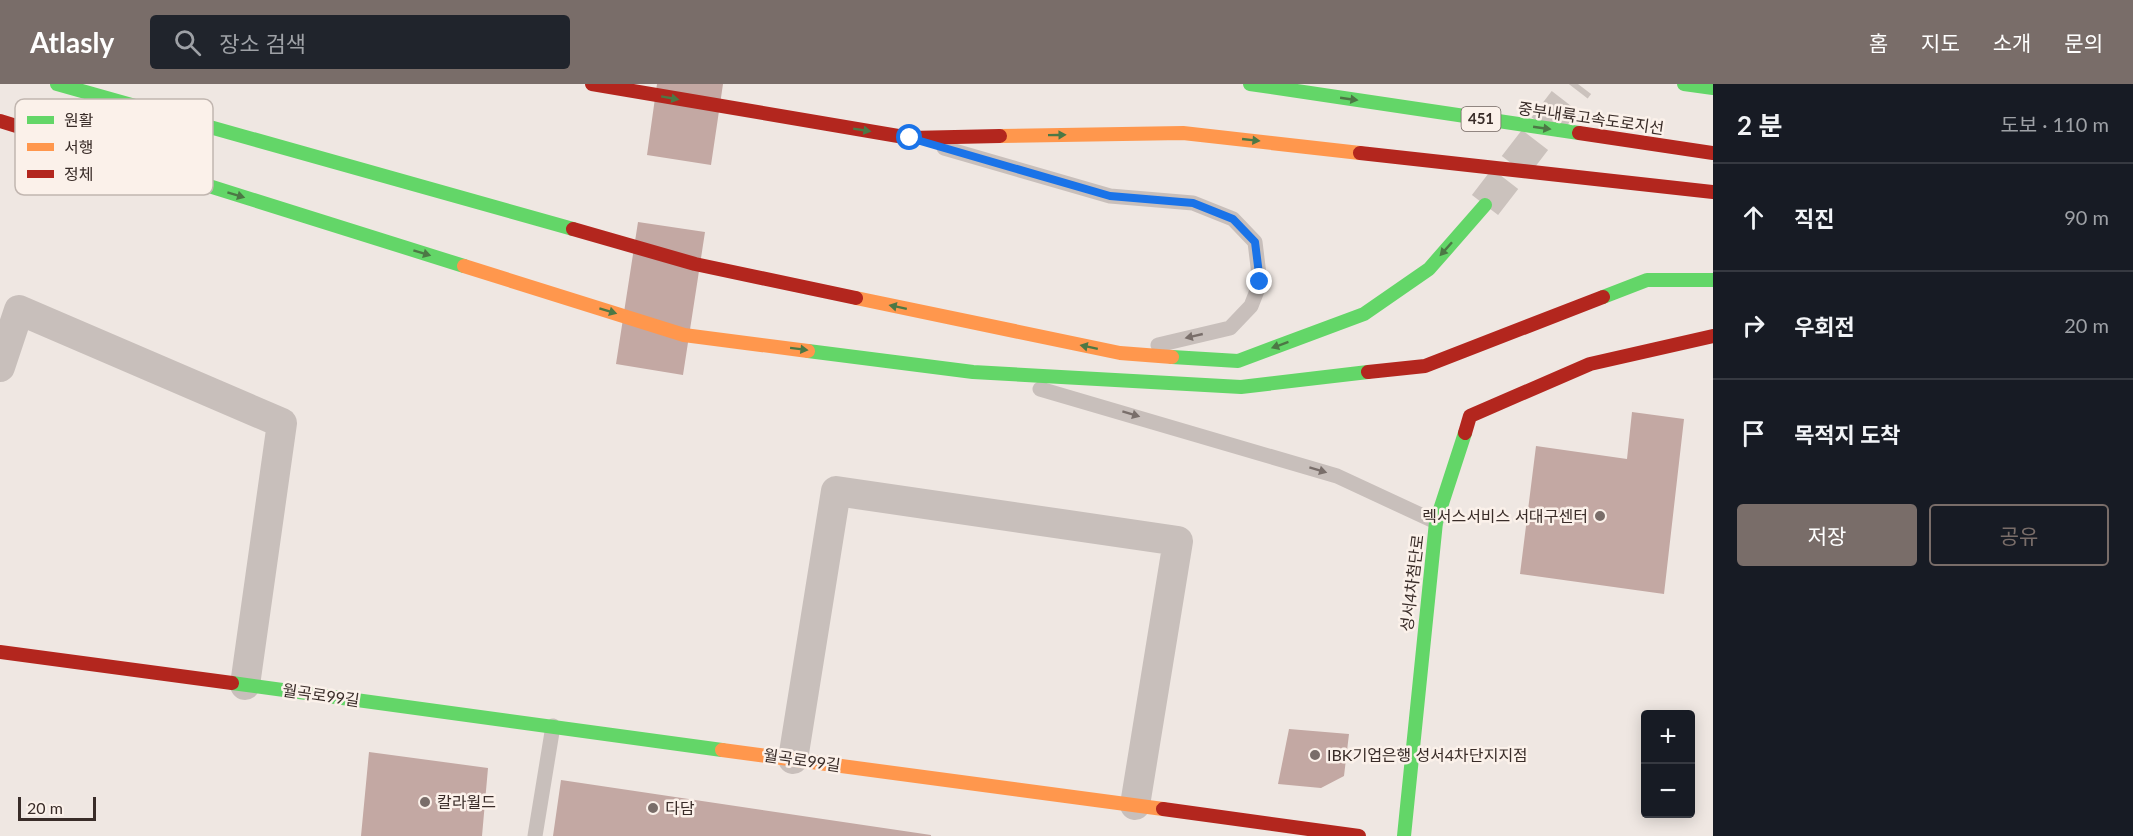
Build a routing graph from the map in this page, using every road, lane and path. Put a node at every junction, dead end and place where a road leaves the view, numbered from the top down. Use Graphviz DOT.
graph roads {
  1 [pos="57,84"];
  2 [pos="592,84"];
  3 [pos="1250,84"];
  4 [pos="1684,84"];
  5 [pos="1713,88"];
  6 [pos="110,99"];
  7 [pos="0,121"];
  8 [pos="15,126"];
  9 [pos="213,128"];
  10 [pos="910,138"];
  11 [pos="1713,153"];
  12 [pos="213,188"];
  13 [pos="1713,192"];
  14 [pos="1485,206"];
  15 [pos="1713,280"];
  16 [pos="1713,336"];
  17 [pos="1120,353"];
  18 [pos="0,367"];
  19 [pos="973,372"];
  20 [pos="1436,522"];
  21 [pos="0,652"];
  22 [pos="245,685"];
  23 [pos="553,726"];
  24 [pos="793,759"];
  25 [pos="1135,805"];
  26 [pos="535,836"];
  27 [pos="1359,836"];
  28 [pos="1404,836"];
  6 -- 1 [label="main road, one-way"];
  2 -- 10 [label="main road, one-way"];
  3 -- 11 [label="main road, 중부내륙고속도로지선 / 451, one-way"];
  4 -- 5 [label="main road"];
  7 -- 8 [label="main road, one-way"];
  17 -- 9 [label="main road, one-way"];
  10 -- 13 [label="main road, one-way"];
  10 -- 17 [label="lane, one-way"];
  12 -- 19 [label="main road, one-way"];
  14 -- 17 [label="main road, one-way"];
  15 -- 19 [label="main road"];
  16 -- 20 [label="main road, 성서4차첨단로"];
  18 -- 22 [label="street"];
  19 -- 20 [label="lane, one-way"];
  20 -- 28 [label="main road, 성서4차첨단로"];
  21 -- 22 [label="main road, 월곡로99길"];
  22 -- 23 [label="main road, 월곡로99길"];
  23 -- 24 [label="main road, 월곡로99길"];
  23 -- 26 [label="lane"];
  24 -- 25 [label="main road, 월곡로99길"];
  24 -- 25 [label="street"];
  25 -- 27 [label="main road, 월곡로99길"];
}
